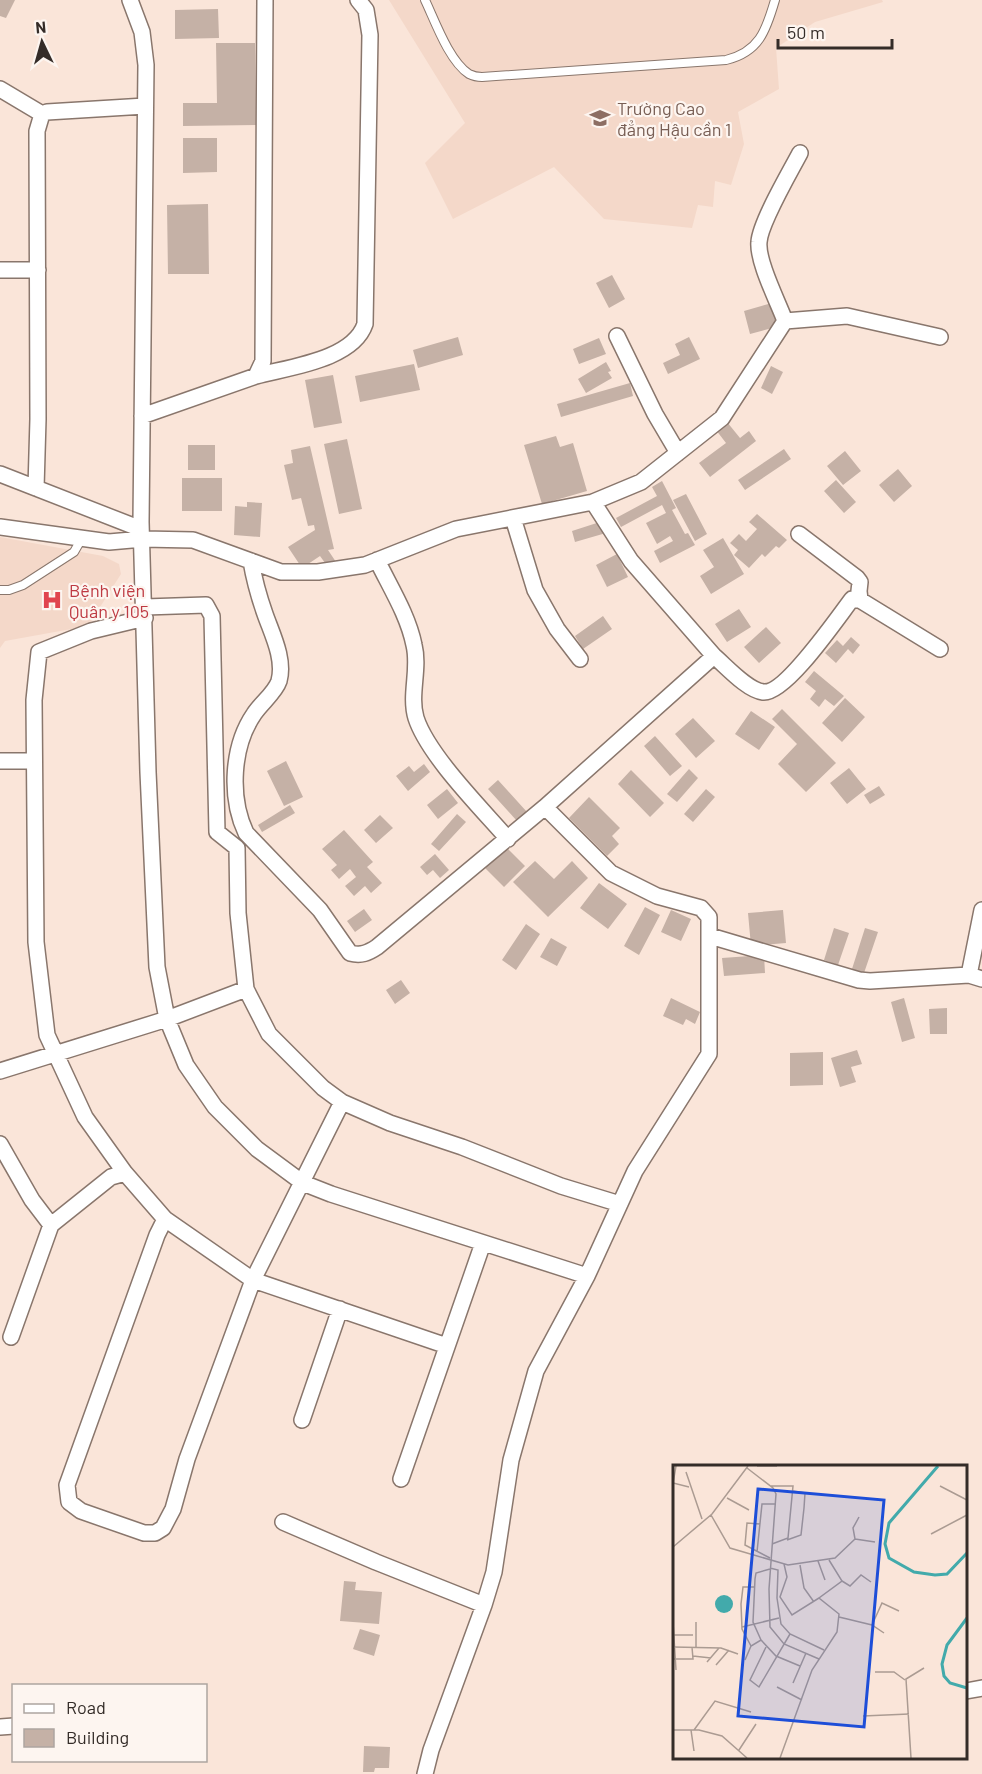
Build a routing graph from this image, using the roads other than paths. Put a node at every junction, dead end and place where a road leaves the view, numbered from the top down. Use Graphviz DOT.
graph roads {
  1 [pos="130,0"];
  2 [pos="265,0"];
  3 [pos="358,0"];
  4 [pos="425,0"];
  5 [pos="775,0"];
  6 [pos="0,89"];
  7 [pos="146,106"];
  8 [pos="42,114"];
  9 [pos="800,153"];
  10 [pos="0,270"];
  11 [pos="38,270"];
  12 [pos="785,321"];
  13 [pos="617,336"];
  14 [pos="940,338"];
  15 [pos="256,376"];
  16 [pos="142,416"];
  17 [pos="678,453"];
  18 [pos="0,474"];
  19 [pos="36,488"];
  20 [pos="593,502"];
  21 [pos="513,518"];
  22 [pos="0,526"];
  23 [pos="142,534"];
  24 [pos="799,534"];
  25 [pos="82,538"];
  26 [pos="377,560"];
  27 [pos="250,561"];
  28 [pos="0,590"];
  29 [pos="860,600"];
  30 [pos="145,613"];
  31 [pos="940,649"];
  32 [pos="714,656"];
  33 [pos="580,659"];
  34 [pos="0,760"];
  35 [pos="34,761"];
  36 [pos="545,807"];
  37 [pos="508,839"];
  38 [pos="982,910"];
  39 [pos="710,936"];
  40 [pos="976,977"];
  41 [pos="246,989"];
  42 [pos="167,1019"];
  43 [pos="56,1054"];
  44 [pos="0,1071"];
  45 [pos="342,1102"];
  46 [pos="0,1144"];
  47 [pos="125,1173"];
  48 [pos="303,1184"];
  49 [pos="620,1204"];
  50 [pos="165,1219"];
  51 [pos="51,1225"];
  52 [pos="483,1243"];
  53 [pos="586,1276"];
  54 [pos="253,1280"];
  55 [pos="340,1309"];
  56 [pos="11,1337"];
  57 [pos="447,1346"];
  58 [pos="302,1420"];
  59 [pos="401,1479"];
  60 [pos="283,1522"];
  61 [pos="484,1605"];
  62 [pos="982,1688"];
  63 [pos="967,1691"];
  64 [pos="425,1774"];
  1 -- 7 [label="street"];
  2 -- 15 [label="street"];
  3 -- 15 [label="street"];
  4 -- 5 [label="lane"];
  6 -- 8 [label="street"];
  7 -- 8 [label="street"];
  7 -- 16 [label="street"];
  8 -- 11 [label="street"];
  9 -- 12 [label="street"];
  10 -- 11 [label="street"];
  11 -- 19 [label="street"];
  12 -- 14 [label="street"];
  12 -- 17 [label="street"];
  13 -- 17 [label="street"];
  15 -- 16 [label="street"];
  16 -- 23 [label="street"];
  17 -- 20 [label="street"];
  18 -- 19 [label="street"];
  19 -- 23 [label="street"];
  20 -- 21 [label="street"];
  20 -- 32 [label="street"];
  21 -- 26 [label="street"];
  21 -- 33 [label="street"];
  22 -- 25 [label="street"];
  23 -- 25 [label="street"];
  23 -- 27 [label="street"];
  23 -- 30 [label="street"];
  24 -- 29 [label="street"];
  25 -- 28 [label="lane"];
  26 -- 27 [label="street"];
  26 -- 37 [label="street"];
  27 -- 37 [label="street"];
  29 -- 31 [label="street"];
  29 -- 32 [label="street"];
  30 -- 35 [label="street"];
  30 -- 41 [label="street"];
  30 -- 42 [label="street"];
  32 -- 36 [label="street"];
  34 -- 35 [label="street"];
  35 -- 43 [label="street"];
  36 -- 37 [label="street"];
  36 -- 39 [label="street"];
  38 -- 40 [label="street"];
  39 -- 40 [label="street"];
  39 -- 49 [label="street"];
  41 -- 42 [label="street"];
  41 -- 45 [label="street"];
  42 -- 43 [label="street"];
  42 -- 48 [label="street"];
  43 -- 44 [label="street"];
  43 -- 47 [label="street"];
  45 -- 48 [label="street"];
  45 -- 49 [label="street"];
  46 -- 51 [label="street"];
  47 -- 50 [label="street"];
  47 -- 51 [label="street"];
  48 -- 52 [label="street"];
  48 -- 54 [label="street"];
  49 -- 53 [label="street"];
  50 -- 54 [label="street"];
  50 -- 54 [label="street"];
  51 -- 56 [label="street"];
  52 -- 53 [label="street"];
  52 -- 57 [label="street"];
  53 -- 61 [label="street"];
  54 -- 55 [label="street"];
  55 -- 57 [label="street"];
  55 -- 58 [label="street"];
  57 -- 59 [label="street"];
  60 -- 61 [label="street"];
  61 -- 64 [label="street"];
  62 -- 63 [label="street"];
}
